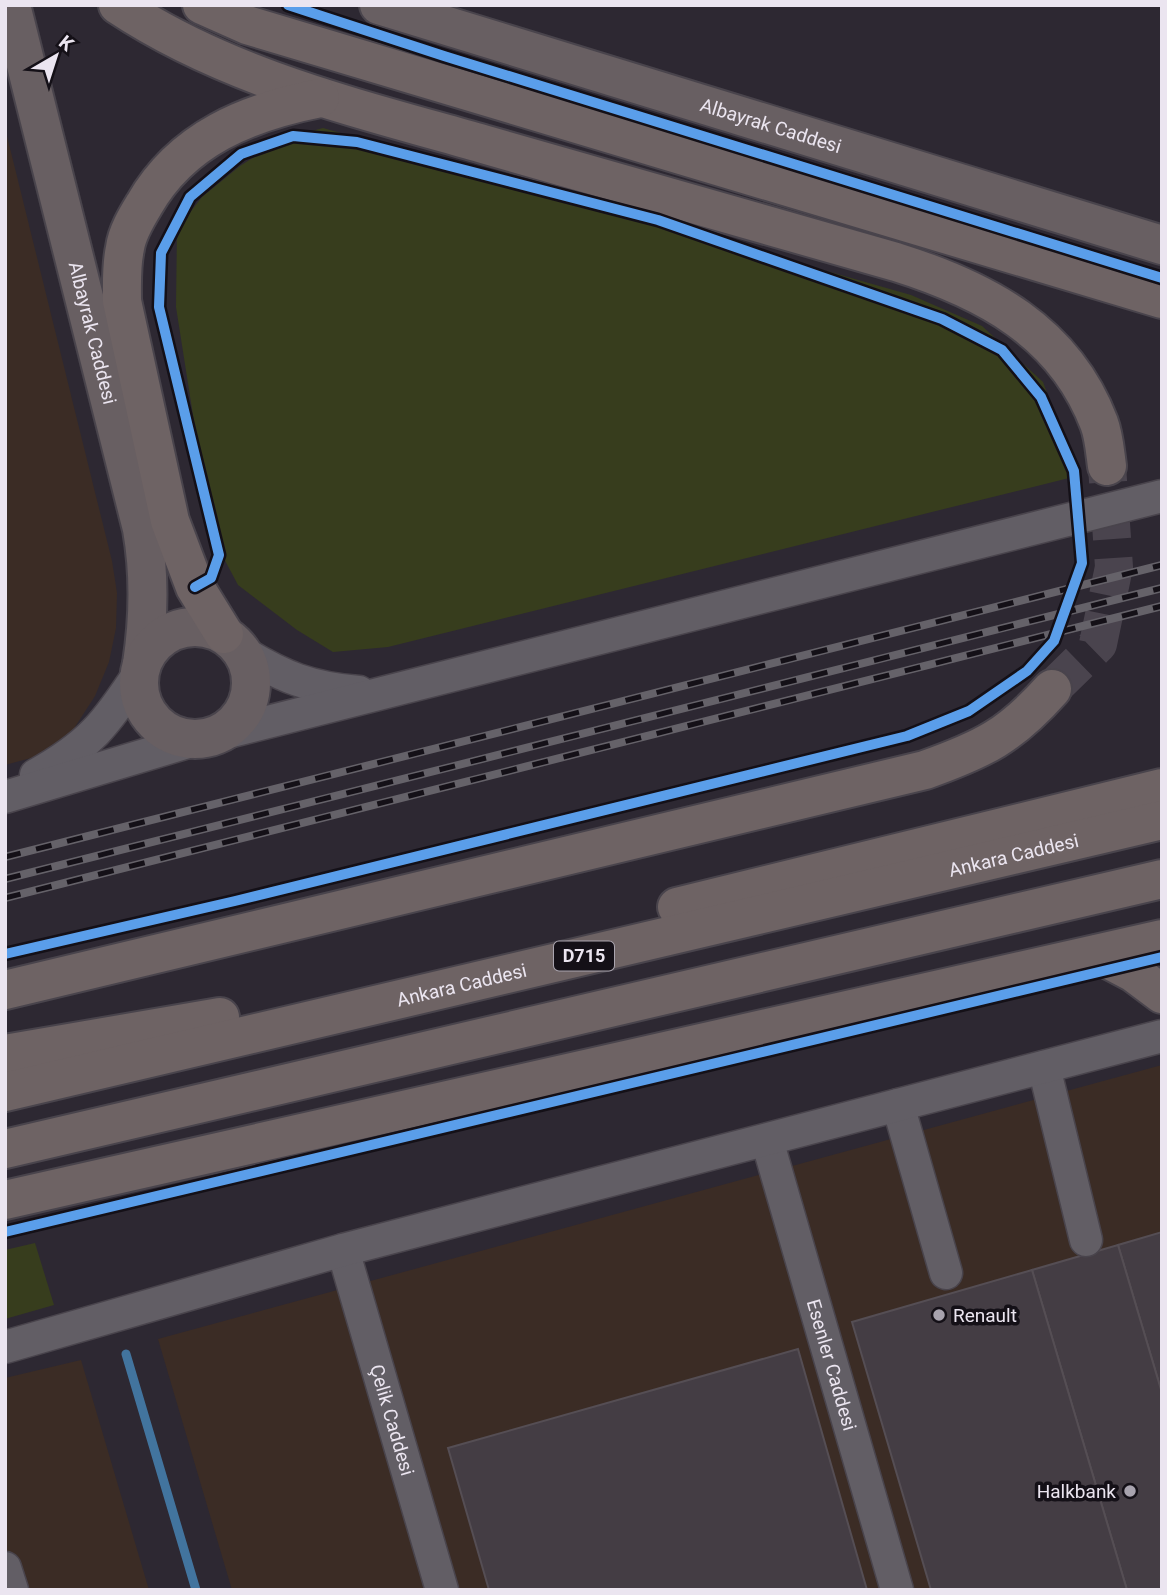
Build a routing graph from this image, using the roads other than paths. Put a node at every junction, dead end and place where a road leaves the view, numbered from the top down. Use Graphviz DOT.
graph roads {
  1 [pos="11,5"];
  2 [pos="118,5"];
  3 [pos="201,5"];
  4 [pos="379,5"];
  5 [pos="320,98"];
  6 [pos="1162,245"];
  7 [pos="1162,299"];
  8 [pos="1107,466"];
  9 [pos="1162,496"];
  10 [pos="233,643"];
  11 [pos="141,668"];
  12 [pos="1052,689"];
  13 [pos="384,694"];
  14 [pos="207,737"];
  15 [pos="1162,789"];
  16 [pos="5,794"];
  17 [pos="1162,820"];
  18 [pos="1162,879"];
  19 [pos="1162,939"];
  20 [pos="1098,954"];
  21 [pos="5,990"];
  22 [pos="1162,994"];
  23 [pos="1162,1036"];
  24 [pos="5,1054"];
  25 [pos="1044,1067"];
  26 [pos="267,1090"];
  27 [pos="5,1092"];
  28 [pos="898,1105"];
  29 [pos="767,1140"];
  30 [pos="5,1149"];
  31 [pos="5,1181"];
  32 [pos="5,1200"];
  33 [pos="1086,1240"];
  34 [pos="343,1250"];
  35 [pos="946,1273"];
  36 [pos="5,1347"];
  37 [pos="5,1568"];
  38 [pos="12,1590"];
  39 [pos="442,1590"];
  40 [pos="897,1590"];
  1 -- 11 [label="main road, Albayrak Caddesi"];
  2 -- 5 [label="highway"];
  3 -- 7 [label="highway"];
  4 -- 6 [label="main road, Albayrak Caddesi"];
  5 -- 8 [label="highway"];
  5 -- 10 [label="highway"];
  9 -- 13 [label="street"];
  10 -- 11 [label="main road"];
  10 -- 13 [label="street"];
  10 -- 14 [label="main road"];
  11 -- 14 [label="main road"];
  11 -- 16 [label="street"];
  12 -- 21 [label="highway"];
  13 -- 14 [label="street"];
  14 -- 16 [label="street"];
  15 -- 24 [label="highway"];
  17 -- 27 [label="highway, Ankara Caddesi / D715"];
  18 -- 26 [label="highway"];
  19 -- 20 [label="highway"];
  20 -- 22 [label="highway"];
  20 -- 32 [label="highway"];
  23 -- 25 [label="street"];
  25 -- 28 [label="street"];
  25 -- 33 [label="street"];
  26 -- 30 [label="highway"];
  26 -- 31 [label="highway"];
  28 -- 29 [label="street"];
  28 -- 35 [label="street"];
  29 -- 34 [label="street"];
  29 -- 40 [label="street, Esenler Caddesi"];
  34 -- 36 [label="street"];
  34 -- 39 [label="street, Çelik Caddesi"];
  37 -- 38 [label="street"];
}
